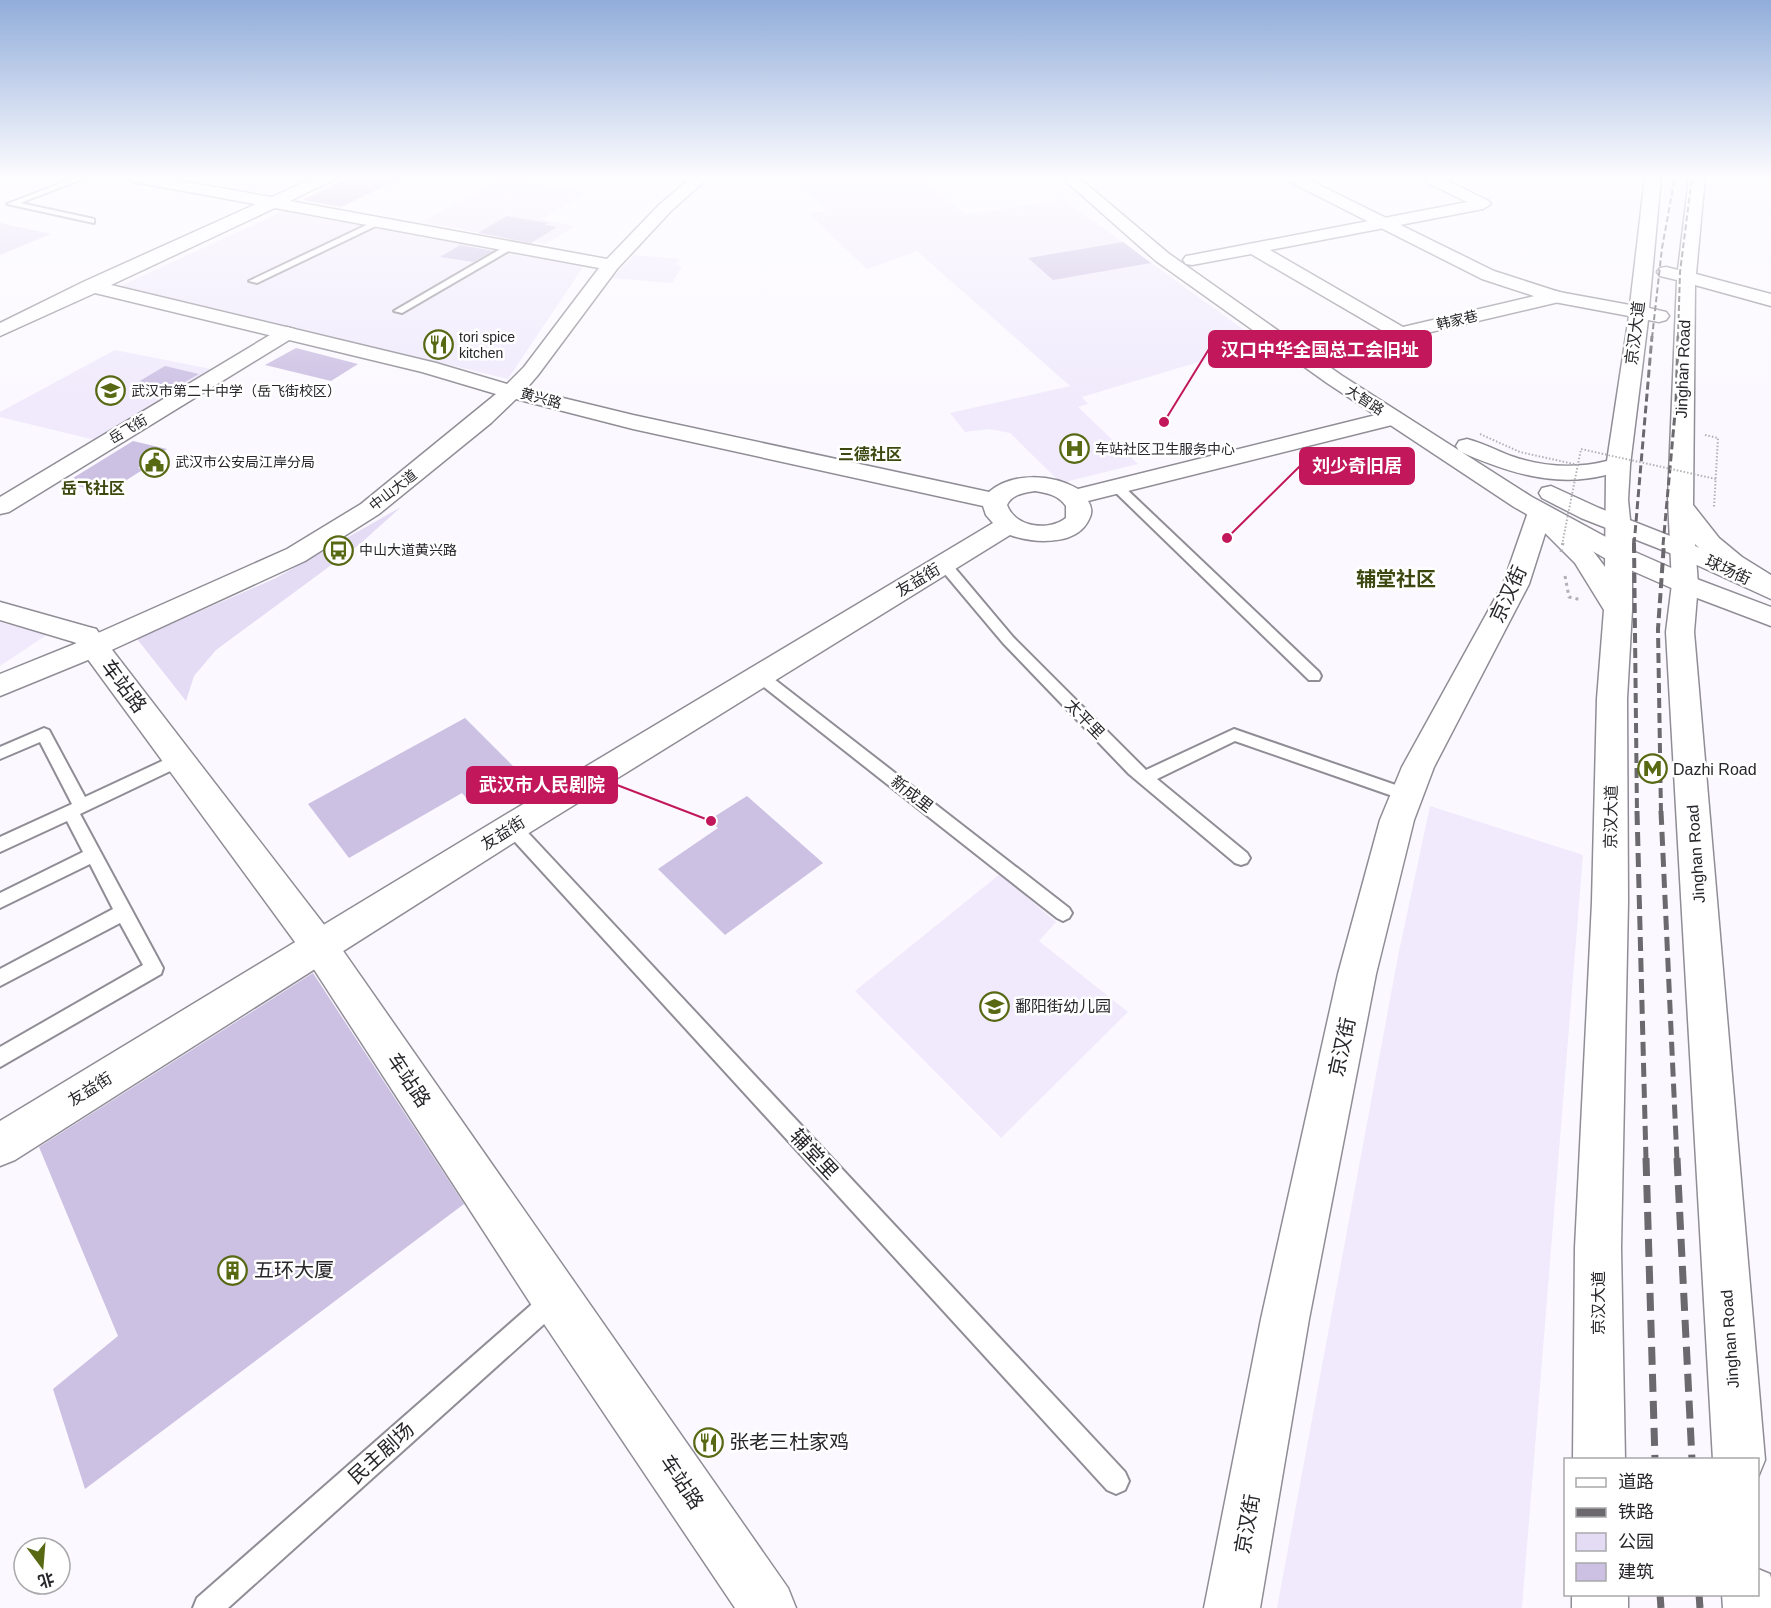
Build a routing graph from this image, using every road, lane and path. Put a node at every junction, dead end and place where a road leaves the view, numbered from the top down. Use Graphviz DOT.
graph roads {
  1 [pos="163,252"];
  2 [pos="316,252"];
  3 [pos="500,252"];
  4 [pos="537,252"];
  5 [pos="614,252"];
  6 [pos="617,252"];
  7 [pos="1157,252"];
  8 [pos="1181,252"];
  9 [pos="1233,252"];
  10 [pos="1261,252"];
  11 [pos="1443,252"];
  12 [pos="1644,252"];
  13 [pos="1688,252"];
  14 [pos="1192,260"];
  15 [pos="604,264"];
  16 [pos="1642,266"];
  17 [pos="1686,277"];
  18 [pos="254,281"];
  19 [pos="90,286"];
  20 [pos="1556,297"];
  21 [pos="1771,300"];
  22 [pos="399,311"];
  23 [pos="1639,312"];
  24 [pos="1685,321"];
  25 [pos="0,330"];
  26 [pos="287,333"];
  27 [pos="1401,334"];
  28 [pos="1324,351"];
  29 [pos="506,390"];
  30 [pos="1392,418"];
  31 [pos="1718,438"];
  32 [pos="1473,440"];
  33 [pos="1578,465"];
  34 [pos="1618,465"];
  35 [pos="1716,479"];
  36 [pos="1116,486"];
  37 [pos="1074,497"];
  38 [pos="1680,502"];
  39 [pos="0,507"];
  40 [pos="1714,509"];
  41 [pos="1001,513"];
  42 [pos="1618,540"];
  43 [pos="1684,550"];
  44 [pos="1561,552"];
  45 [pos="944,564"];
  46 [pos="1685,584"];
  47 [pos="1771,589"];
  48 [pos="1618,610"];
  49 [pos="0,611"];
  50 [pos="1771,617"];
  51 [pos="90,641"];
  52 [pos="0,674"];
  53 [pos="760,676"];
  54 [pos="1314,676"];
  55 [pos="0,686"];
  56 [pos="0,753"];
  57 [pos="179,760"];
  58 [pos="1145,778"];
  59 [pos="1407,795"];
  60 [pos="75,809"];
  61 [pos="513,827"];
  62 [pos="0,845"];
  63 [pos="93,855"];
  64 [pos="1241,858"];
  65 [pos="0,901"];
  66 [pos="124,912"];
  67 [pos="1064,913"];
  68 [pos="319,946"];
  69 [pos="0,978"];
  70 [pos="0,1058"];
  71 [pos="0,1145"];
  72 [pos="555,1298"];
  73 [pos="1599,1458"];
  74 [pos="1739,1458"];
  75 [pos="1116,1481"];
  76 [pos="207,1608"];
  77 [pos="768,1608"];
  78 [pos="1232,1608"];
  1 -- 19 [label="street"];
  2 -- 18 [label="lane"];
  3 -- 22 [label="lane"];
  4 -- 15 [label="street"];
  5 -- 15 [label="street, 中山大道"];
  6 -- 15 [label="street, 中山大道"];
  7 -- 30 [label="street, 大智路"];
  8 -- 14 [label="street, 大智路"];
  9 -- 14 [label="street"];
  10 -- 27 [label="street"];
  11 -- 20 [label="street"];
  12 -- 16 [label="street, 京汉大道"];
  13 -- 17 [label="street, Jinghan Road"];
  14 -- 28 [label="street, 大智路"];
  15 -- 29 [label="street, 中山大道"];
  16 -- 17 [label="street"];
  16 -- 23 [label="street, 京汉大道"];
  17 -- 21 [label="street"];
  17 -- 24 [label="street, Jinghan Road"];
  19 -- 25 [label="street"];
  19 -- 26 [label="street, 黄兴路"];
  20 -- 23 [label="street"];
  20 -- 27 [label="street, 韩家巷"];
  23 -- 24 [label="street"];
  23 -- 34 [label="street, 京汉大道"];
  24 -- 38 [label="street, Jinghan Road"];
  26 -- 29 [label="street, 黄兴路"];
  26 -- 39 [label="street, 岳飞街"];
  27 -- 28 [label="street, 韩家巷"];
  28 -- 32 [label="street, 大智路"];
  29 -- 41 [label="street, 黄兴路"];
  29 -- 51 [label="street, 中山大道"];
  30 -- 36 [label="street"];
  30 -- 42 [label="street, 大智路"];
  31 -- 35 [label="path"];
  32 -- 33 [label="path, bridge"];
  32 -- 34 [label="street"];
  32 -- 42 [label="street, 大智路"];
  33 -- 35 [label="path, bridge"];
  33 -- 44 [label="path, bridge"];
  34 -- 42 [label="street, 京汉大道"];
  35 -- 40 [label="path"];
  36 -- 37 [label="street"];
  36 -- 54 [label="lane"];
  37 -- 41 [label="street, 友益街"];
  37 -- 41 [label="street, 黄兴路"];
  38 -- 43 [label="street, Jinghan Road"];
  38 -- 47 [label="street"];
  41 -- 45 [label="street, 友益街"];
  42 -- 43 [label="street, 大智路"];
  42 -- 46 [label="street, 大智路"];
  42 -- 48 [label="street, 京汉大道"];
  43 -- 46 [label="street, Jinghan Road"];
  43 -- 47 [label="street, 球场街"];
  45 -- 53 [label="street, 友益街"];
  45 -- 58 [label="lane, 太平里"];
  46 -- 50 [label="street, 球场街"];
  46 -- 74 [label="street, Jinghan Road"];
  48 -- 59 [label="street, 京汉街"];
  48 -- 73 [label="street, 京汉大道"];
  49 -- 51 [label="street"];
  51 -- 52 [label="street, 中山大道"];
  51 -- 55 [label="street, 中山大道"];
  51 -- 57 [label="street, 车站路"];
  53 -- 61 [label="street, 友益街"];
  53 -- 67 [label="lane, 新成里"];
  56 -- 60 [label="lane"];
  57 -- 60 [label="lane"];
  57 -- 68 [label="street, 车站路"];
  58 -- 59 [label="lane"];
  58 -- 64 [label="lane, 太平里"];
  59 -- 78 [label="street, 京汉街"];
  60 -- 62 [label="lane"];
  60 -- 63 [label="lane"];
  61 -- 68 [label="street, 友益街"];
  61 -- 75 [label="lane, 辅堂里"];
  63 -- 65 [label="lane"];
  63 -- 66 [label="lane"];
  66 -- 69 [label="lane"];
  66 -- 70 [label="lane"];
  68 -- 71 [label="street, 友益街"];
  68 -- 72 [label="street, 车站路"];
  72 -- 76 [label="lane, 民主剧场"];
  72 -- 77 [label="street, 车站路"];
}
